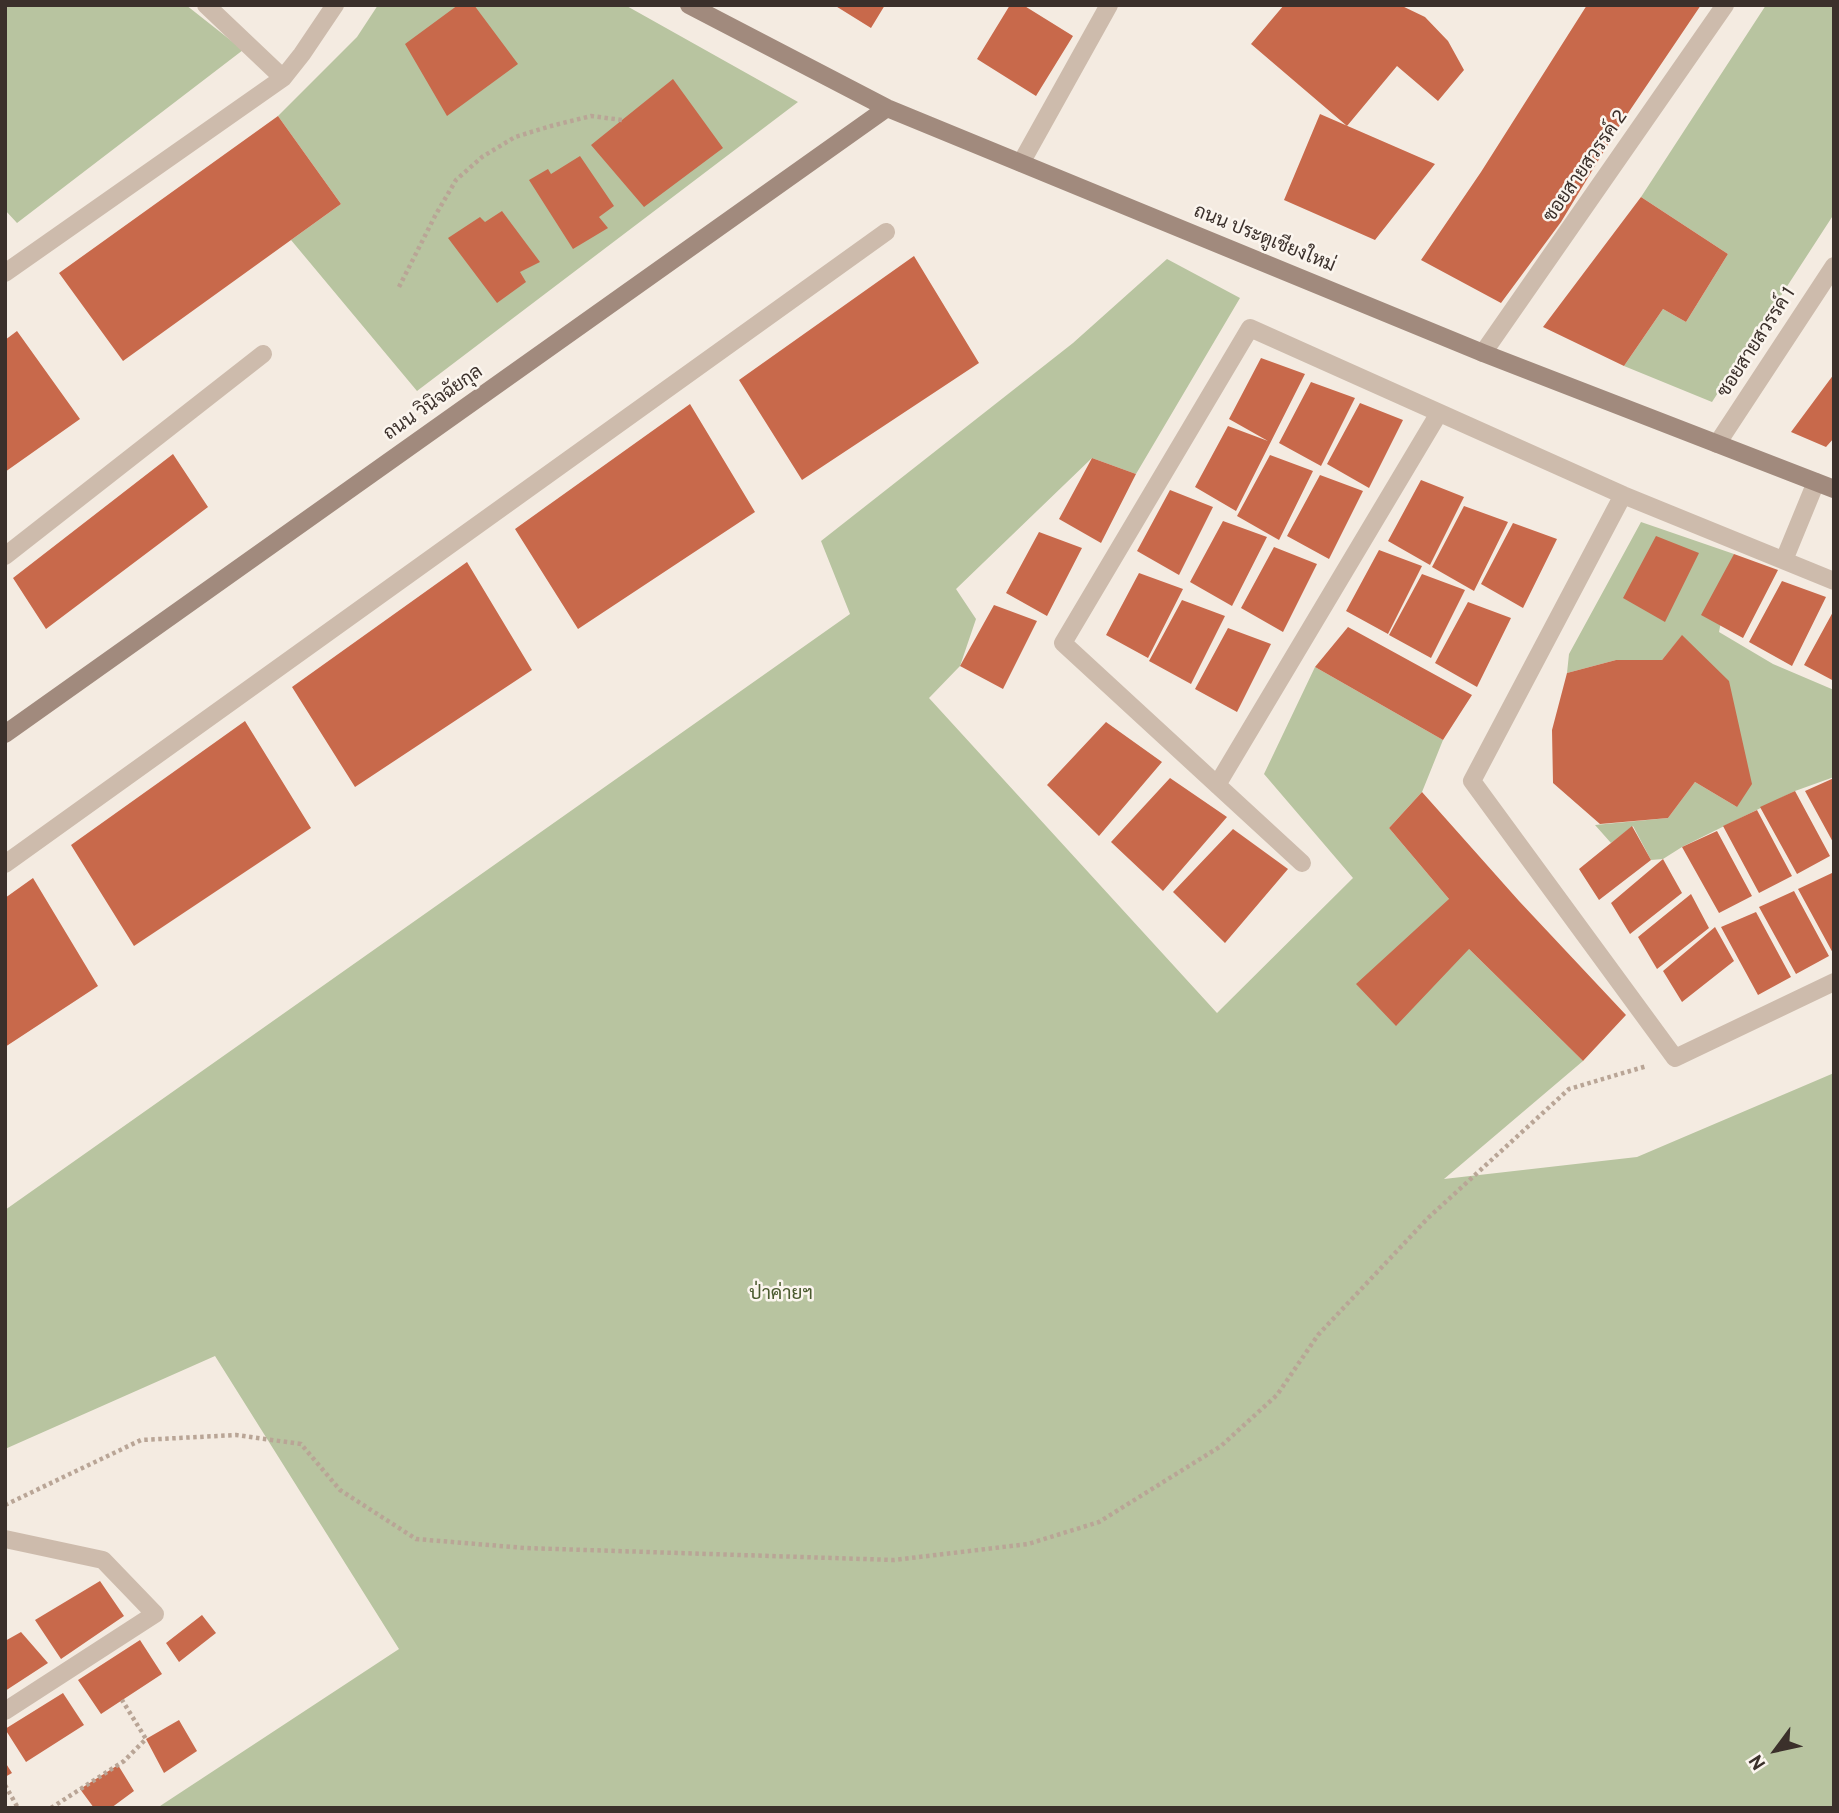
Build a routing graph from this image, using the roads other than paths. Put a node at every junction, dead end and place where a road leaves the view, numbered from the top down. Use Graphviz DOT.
graph roads {
  1 [pos="206,5"];
  2 [pos="335,5"];
  3 [pos="689,5"];
  4 [pos="1109,5"];
  5 [pos="1725,5"];
  6 [pos="283,78"];
  7 [pos="887,108"];
  8 [pos="1021,163"];
  9 [pos="886,232"];
  10 [pos="1834,266"];
  11 [pos="8,267"];
  12 [pos="1483,353"];
  13 [pos="263,354"];
  14 [pos="1439,413"];
  15 [pos="1717,444"];
  16 [pos="1815,482"];
  17 [pos="1834,489"];
  18 [pos="1623,495"];
  19 [pos="5,556"];
  20 [pos="1784,560"];
  21 [pos="1834,581"];
  22 [pos="5,734"];
  23 [pos="1217,785"];
  24 [pos="1302,863"];
  25 [pos="5,864"];
  26 [pos="1834,982"];
  27 [pos="5,1539"];
  28 [pos="5,1712"];
  1 -- 6 [label="lane"];
  2 -- 6 [label="lane"];
  3 -- 7 [label="main road, ถนน ประตูเชียงใหม่"];
  4 -- 8 [label="lane"];
  5 -- 12 [label="lane, ซอยสายสวรรค์ 2"];
  6 -- 11 [label="lane"];
  7 -- 8 [label="main road, ถนน ประตูเชียงใหม่"];
  7 -- 22 [label="main road, ถนน วินิจฉัยกุล"];
  8 -- 12 [label="main road, ถนน ประตูเชียงใหม่"];
  9 -- 25 [label="lane"];
  10 -- 15 [label="lane, ซอยสายสวรรค์ 1"];
  12 -- 15 [label="main road, ถนน ประตูเชียงใหม่"];
  13 -- 19 [label="lane"];
  14 -- 18 [label="lane"];
  14 -- 23 [label="lane"];
  14 -- 23 [label="lane"];
  15 -- 16 [label="main road, ถนน ประตูเชียงใหม่"];
  16 -- 17 [label="main road, ถนน ประตูเชียงใหม่"];
  16 -- 20 [label="lane"];
  18 -- 20 [label="lane"];
  18 -- 26 [label="lane"];
  20 -- 21 [label="lane"];
  23 -- 24 [label="lane"];
  27 -- 28 [label="lane"];
}
